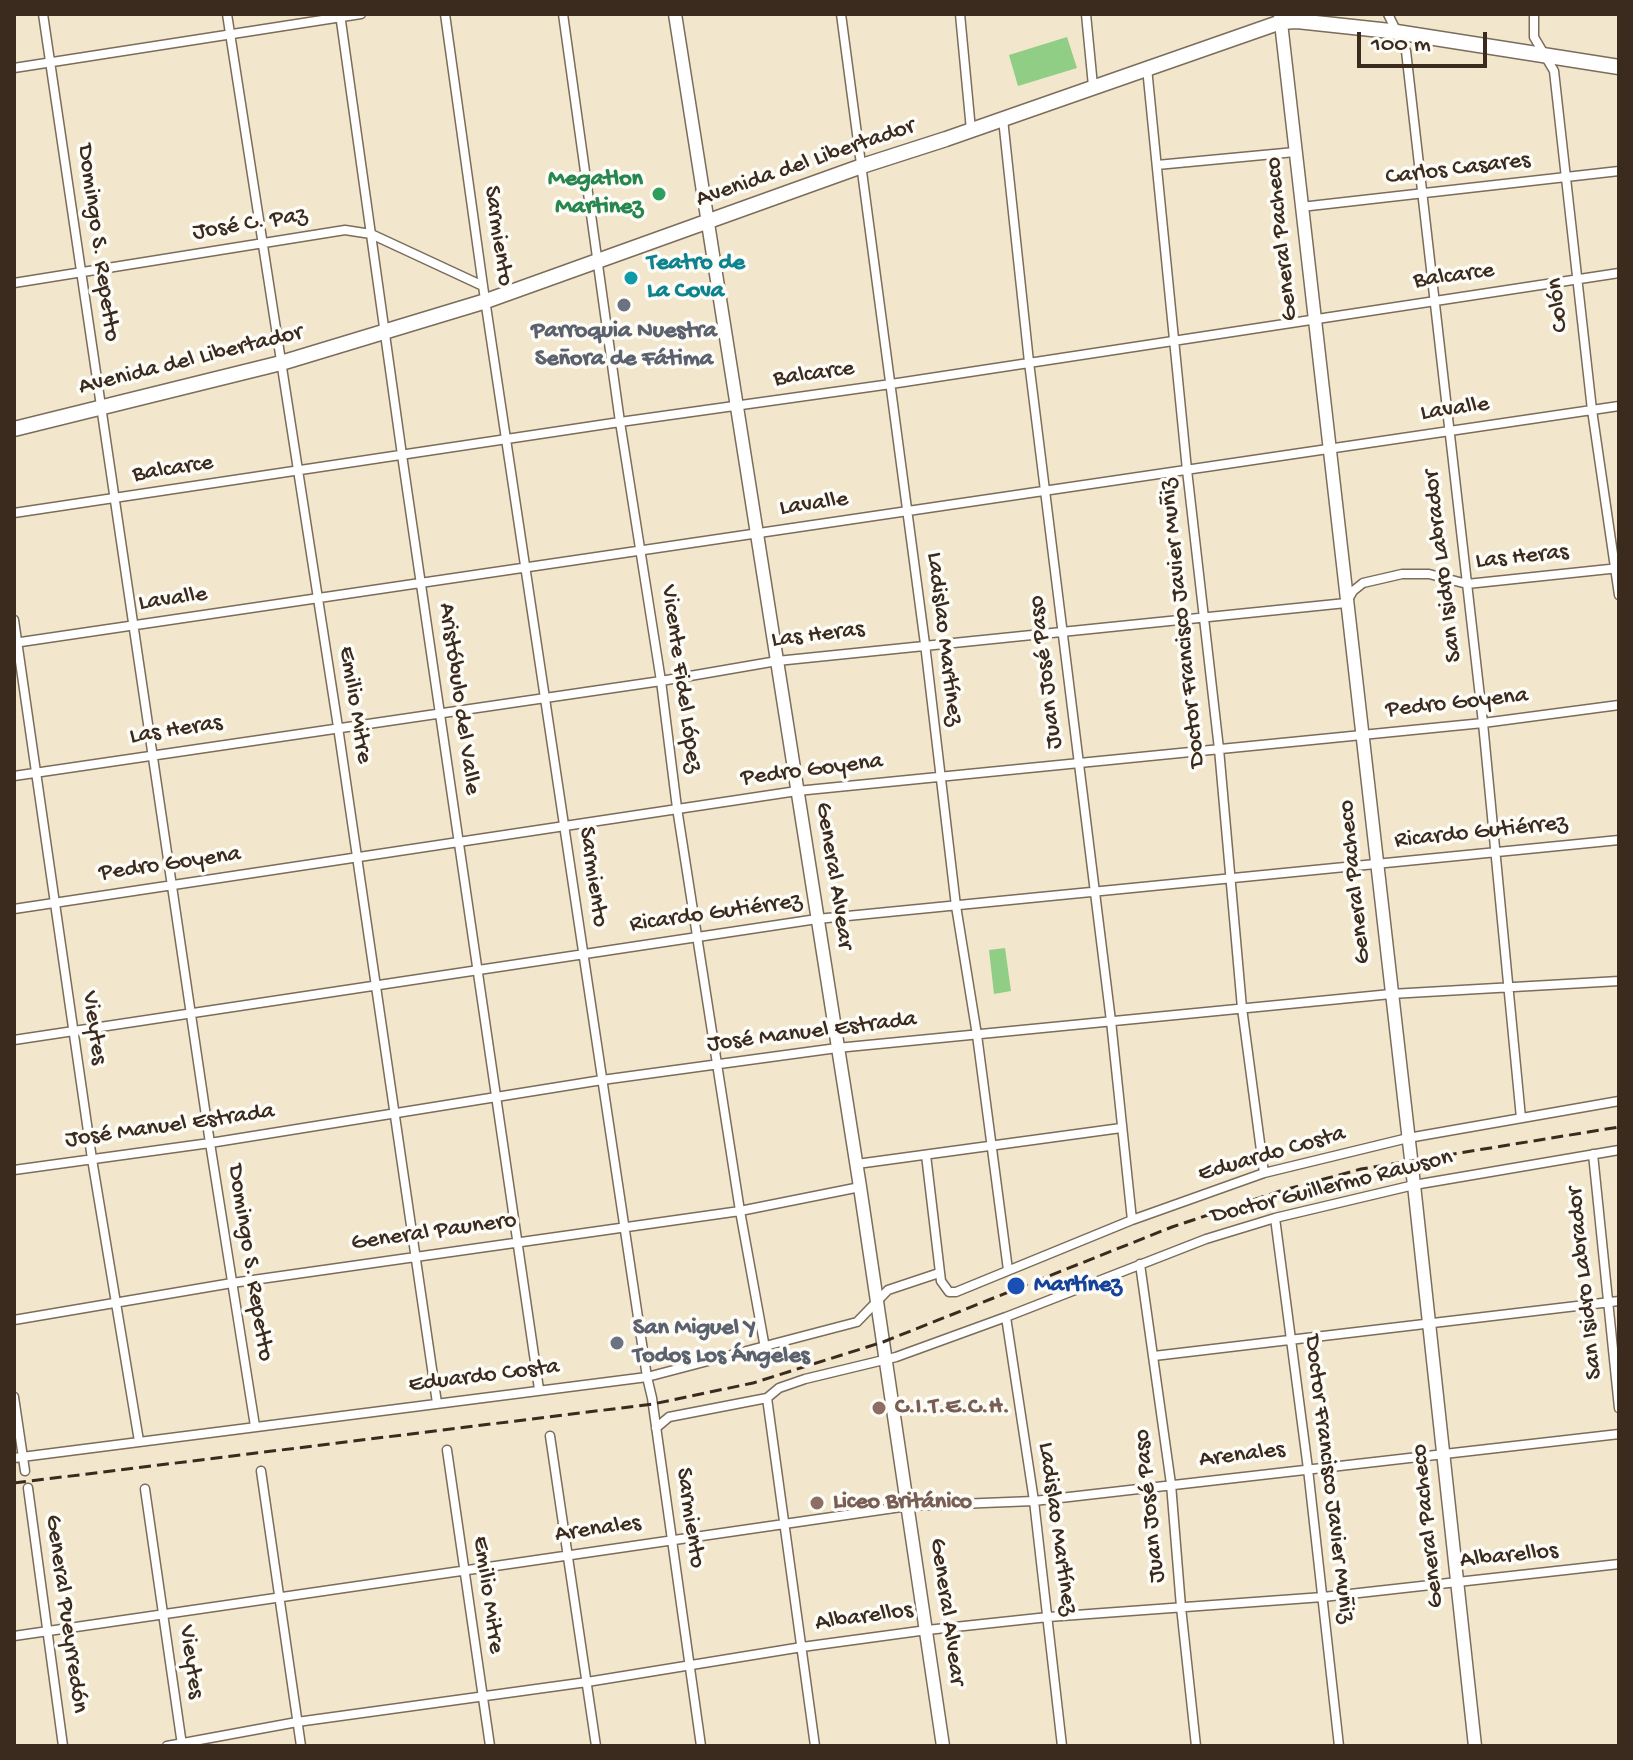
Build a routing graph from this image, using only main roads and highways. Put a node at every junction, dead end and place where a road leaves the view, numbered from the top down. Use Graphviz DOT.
graph roads {
  1 [pos="1280,18"];
  2 [pos="1619,67"];
  3 [pos="14,429"];
  1 -- 2 [label="main road, Avenida del Libertador"];
  1 -- 3 [label="main road, Avenida del Libertador"];
}
